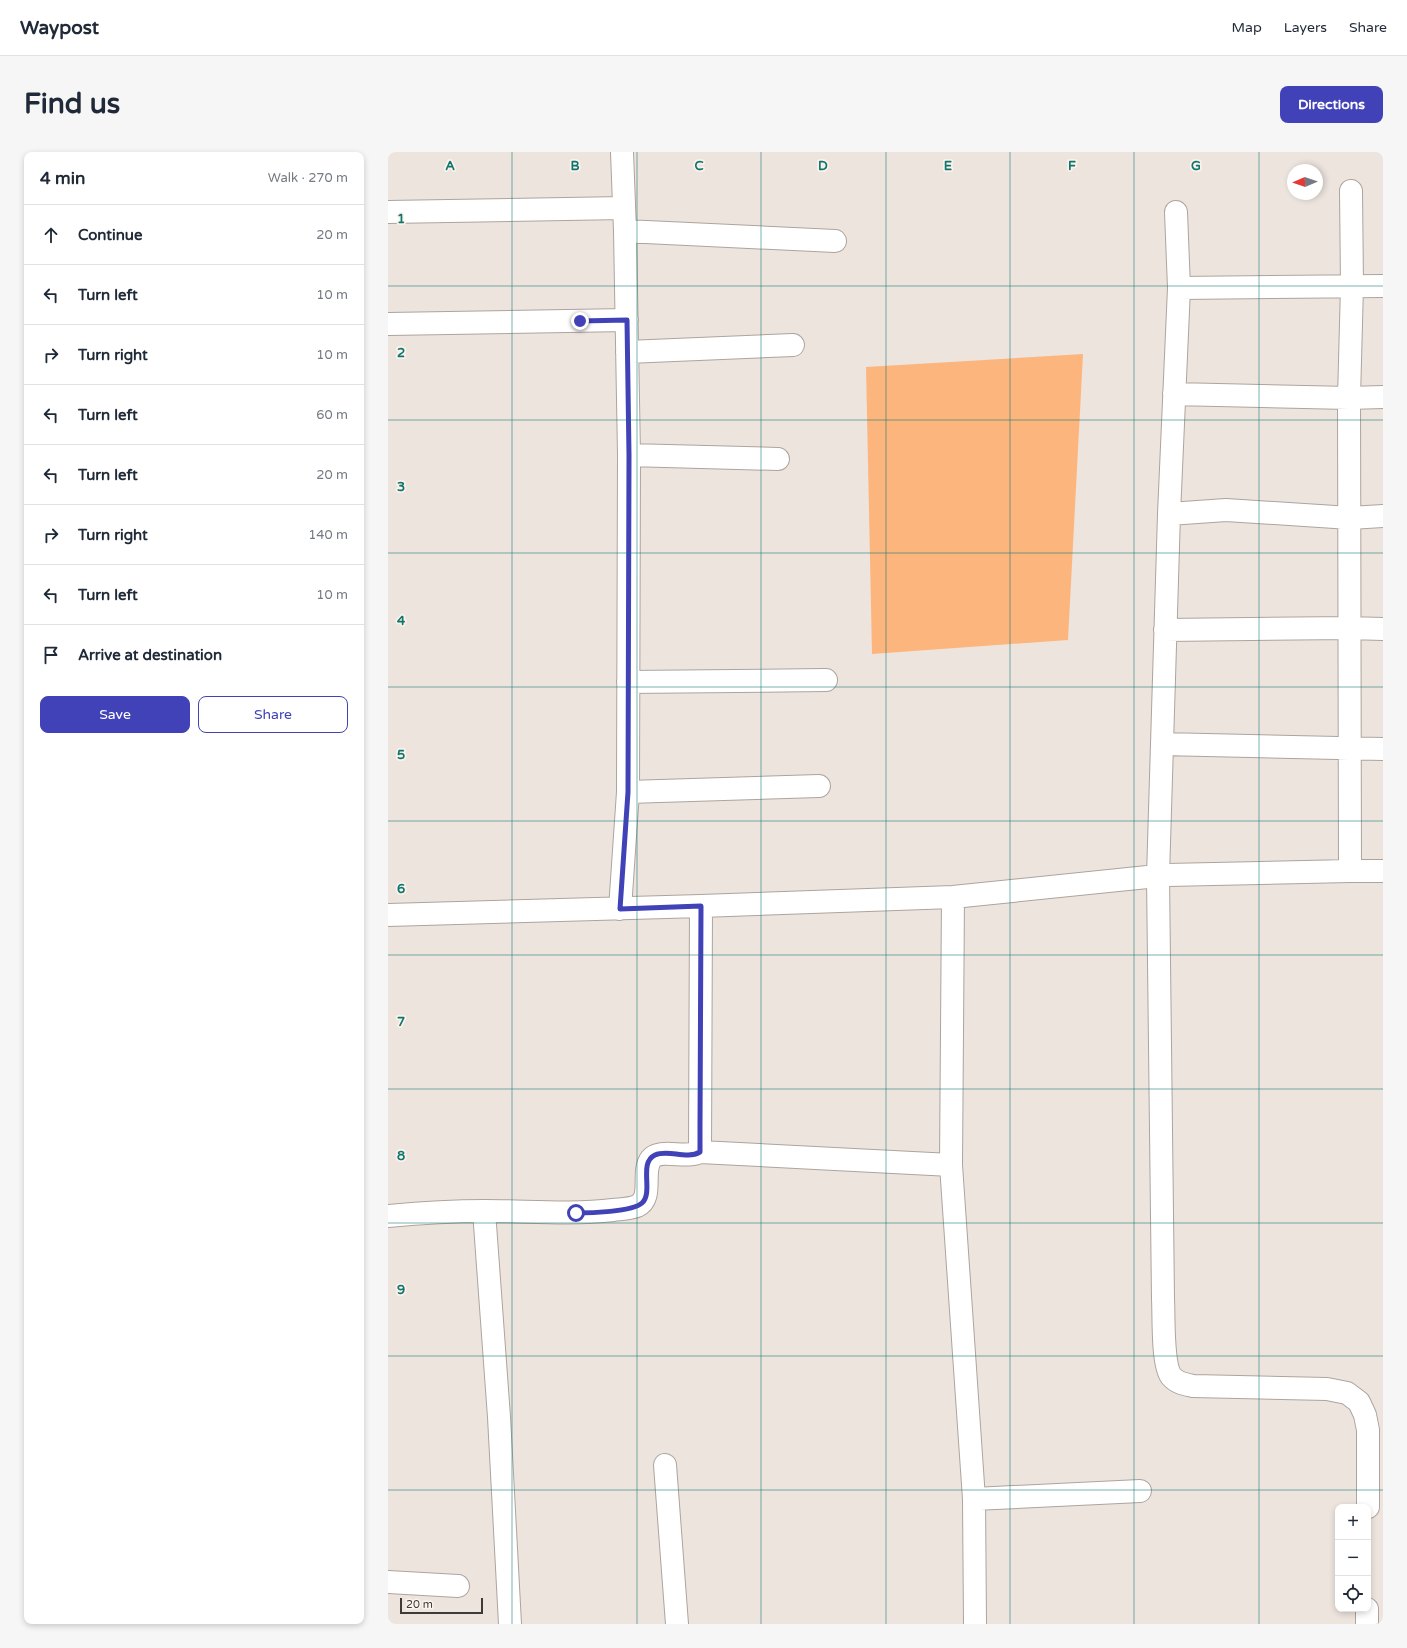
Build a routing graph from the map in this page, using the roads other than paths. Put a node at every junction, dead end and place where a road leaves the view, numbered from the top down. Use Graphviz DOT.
graph roads {
  1 [pos="622,152"];
  2 [pos="1351,191"];
  3 [pos="624,208"];
  4 [pos="388,212"];
  5 [pos="1176,212"];
  6 [pos="625,231"];
  7 [pos="835,241"];
  8 [pos="1352,286"];
  9 [pos="1383,286"];
  10 [pos="1179,288"];
  11 [pos="627,320"];
  12 [pos="388,324"];
  13 [pos="794,346"];
  14 [pos="627,352"];
  15 [pos="1174,394"];
  16 [pos="1383,397"];
  17 [pos="1349,398"];
  18 [pos="629,455"];
  19 [pos="778,459"];
  20 [pos="1169,514"];
  21 [pos="1383,516"];
  22 [pos="1350,518"];
  23 [pos="1349,628"];
  24 [pos="1383,629"];
  25 [pos="1165,630"];
  26 [pos="826,680"];
  27 [pos="628,682"];
  28 [pos="1162,744"];
  29 [pos="1350,749"];
  30 [pos="1383,749"];
  31 [pos="819,786"];
  32 [pos="628,792"];
  33 [pos="1350,871"];
  34 [pos="1383,871"];
  35 [pos="1158,876"];
  36 [pos="954,897"];
  37 [pos="701,906"];
  38 [pos="620,909"];
  39 [pos="388,915"];
  40 [pos="700,1152"];
  41 [pos="951,1165"];
  42 [pos="484,1211"];
  43 [pos="388,1216"];
  44 [pos="665,1465"];
  45 [pos="1140,1491"];
  46 [pos="974,1499"];
  47 [pos="1368,1504"];
  48 [pos="388,1582"];
  49 [pos="458,1586"];
  50 [pos="1368,1612"];
  51 [pos="510,1624"];
  52 [pos="677,1624"];
  53 [pos="975,1624"];
  54 [pos="1367,1624"];
  1 -- 3 [label="street"];
  2 -- 8 [label="street"];
  3 -- 4 [label="street"];
  3 -- 6 [label="street"];
  5 -- 10 [label="street"];
  6 -- 7 [label="street"];
  6 -- 11 [label="street"];
  8 -- 9 [label="street"];
  8 -- 10 [label="street"];
  8 -- 17 [label="street"];
  10 -- 15 [label="street"];
  11 -- 12 [label="street"];
  11 -- 14 [label="street"];
  13 -- 14 [label="street"];
  14 -- 18 [label="street"];
  15 -- 17 [label="street"];
  15 -- 20 [label="street"];
  16 -- 17 [label="street"];
  17 -- 22 [label="street"];
  18 -- 19 [label="street"];
  18 -- 27 [label="street"];
  20 -- 22 [label="street"];
  20 -- 25 [label="street"];
  21 -- 22 [label="street"];
  22 -- 23 [label="street"];
  23 -- 24 [label="street"];
  23 -- 25 [label="street"];
  23 -- 29 [label="street"];
  25 -- 28 [label="street"];
  26 -- 27 [label="street"];
  27 -- 32 [label="street"];
  28 -- 29 [label="street"];
  28 -- 35 [label="street"];
  29 -- 30 [label="street"];
  29 -- 33 [label="street"];
  31 -- 32 [label="street"];
  32 -- 38 [label="street"];
  33 -- 34 [label="street"];
  33 -- 35 [label="street"];
  35 -- 36 [label="street"];
  35 -- 47 [label="street"];
  36 -- 37 [label="street"];
  36 -- 41 [label="street"];
  37 -- 38 [label="street"];
  37 -- 40 [label="street"];
  38 -- 39 [label="street"];
  40 -- 41 [label="street"];
  40 -- 42 [label="street"];
  41 -- 46 [label="street"];
  42 -- 43 [label="street"];
  42 -- 51 [label="street"];
  44 -- 52 [label="street"];
  45 -- 46 [label="street"];
  46 -- 53 [label="street"];
  48 -- 49 [label="street"];
  50 -- 54 [label="street"];
}
